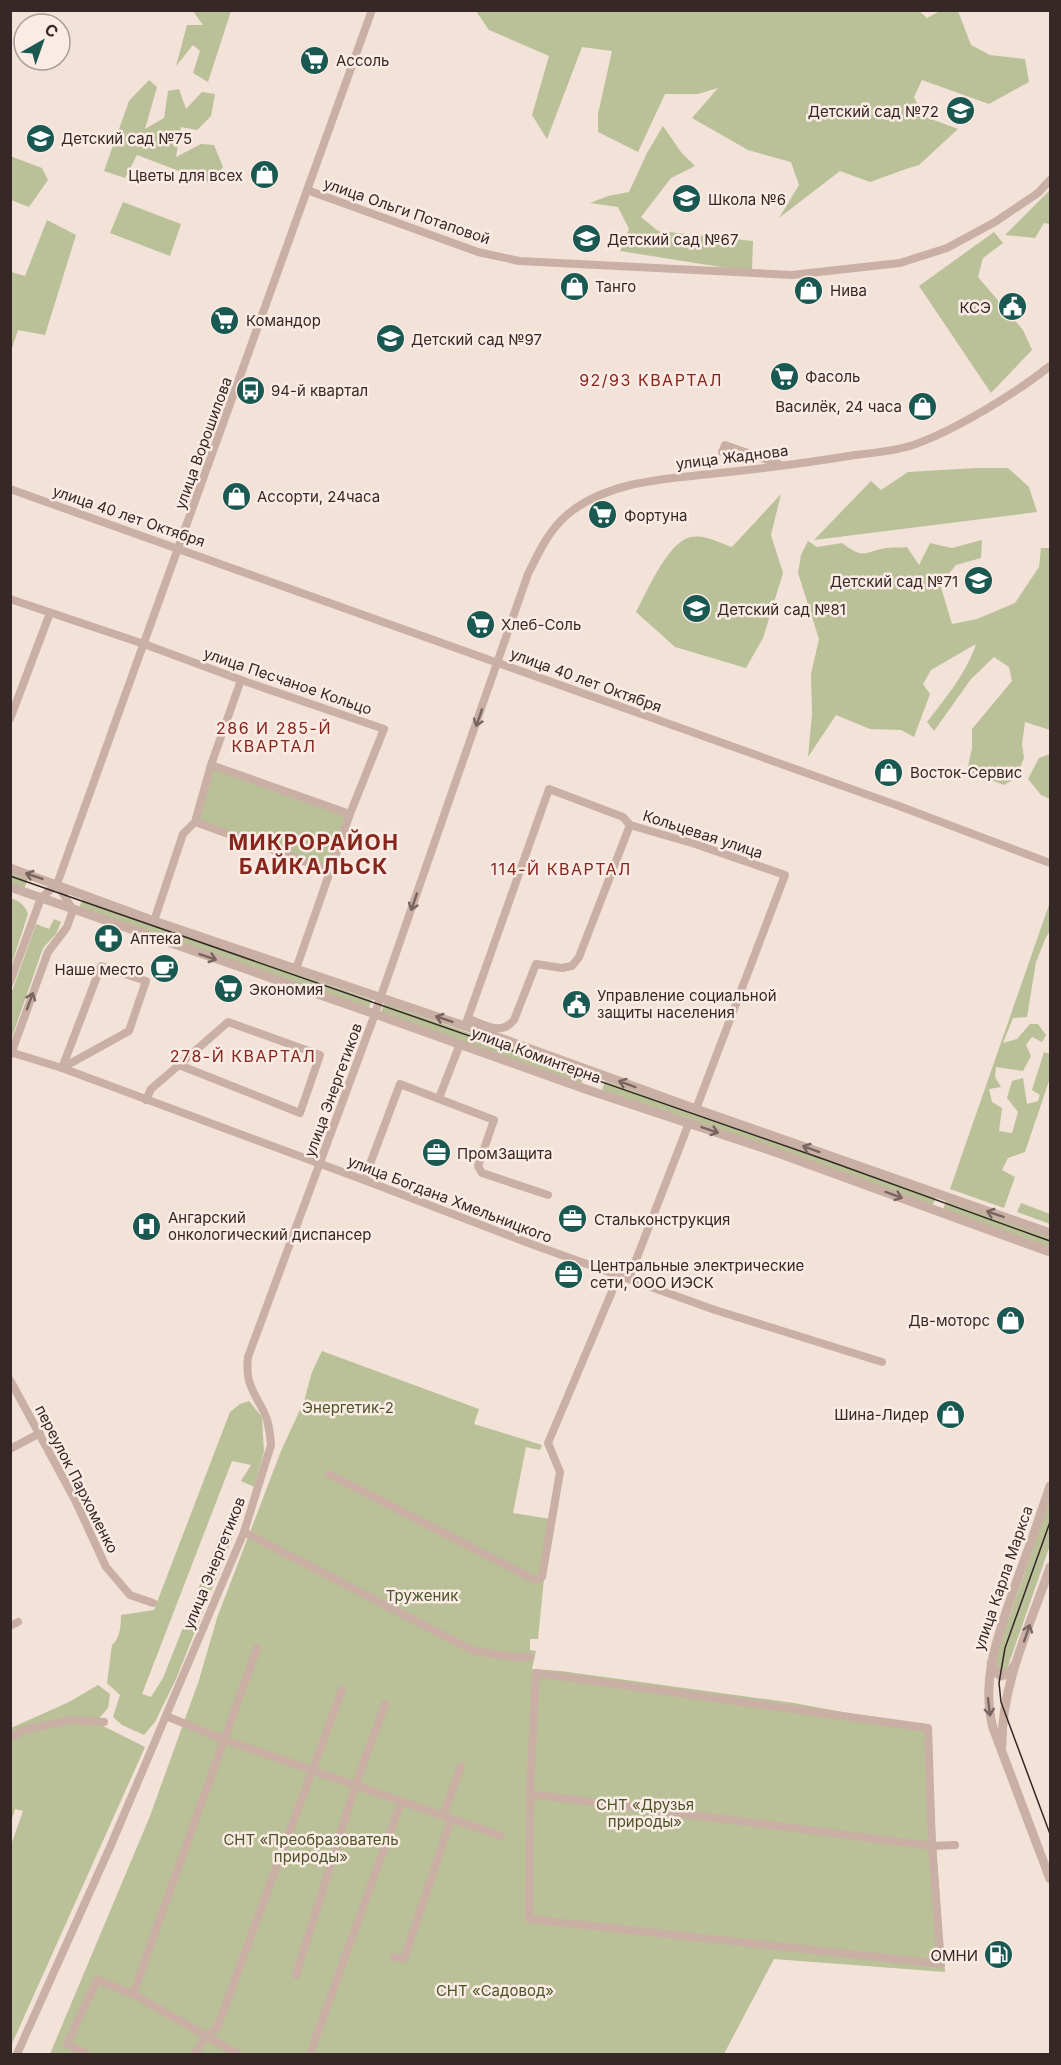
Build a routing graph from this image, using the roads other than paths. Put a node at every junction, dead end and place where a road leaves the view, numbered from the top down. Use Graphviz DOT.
graph roads {
  1 [pos="372,10"];
  2 [pos="1050,180"];
  3 [pos="307,190"];
  4 [pos="1050,366"];
  5 [pos="722,452"];
  6 [pos="781,465"];
  7 [pos="10,489"];
  8 [pos="179,548"];
  9 [pos="10,598"];
  10 [pos="50,612"];
  11 [pos="144,644"];
  12 [pos="499,663"];
  13 [pos="241,680"];
  14 [pos="10,719"];
  15 [pos="211,765"];
  16 [pos="350,814"];
  17 [pos="195,822"];
  18 [pos="630,825"];
  19 [pos="1050,863"];
  20 [pos="10,868"];
  21 [pos="331,871"];
  22 [pos="57,884"];
  23 [pos="10,887"];
  24 [pos="41,898"];
  25 [pos="74,910"];
  26 [pos="154,921"];
  27 [pos="296,969"];
  28 [pos="10,982"];
  29 [pos="381,997"];
  30 [pos="375,1014"];
  31 [pos="467,1023"];
  32 [pos="460,1044"];
  33 [pos="11,1053"];
  34 [pos="179,1065"];
  35 [pos="62,1068"];
  36 [pos="439,1098"];
  37 [pos="146,1100"];
  38 [pos="696,1109"];
  39 [pos="689,1123"];
  40 [pos="321,1164"];
  41 [pos="364,1180"];
  42 [pos="548,1195"];
  43 [pos="1050,1233"];
  44 [pos="1050,1252"];
  45 [pos="619,1275"];
  46 [pos="629,1278"];
  47 [pos="882,1362"];
  48 [pos="10,1380"];
  49 [pos="40,1433"];
  50 [pos="10,1449"];
  51 [pos="329,1474"];
  52 [pos="1050,1486"];
  53 [pos="244,1532"];
  54 [pos="1050,1567"];
  55 [pos="1047,1586"];
  56 [pos="153,1603"];
  57 [pos="257,1648"];
  58 [pos="1019,1656"];
  59 [pos="530,1657"];
  60 [pos="991,1661"];
  61 [pos="342,1690"];
  62 [pos="385,1704"];
  63 [pos="166,1716"];
  64 [pos="105,1722"];
  65 [pos="10,1738"];
  66 [pos="225,1740"];
  67 [pos="1002,1751"];
  68 [pos="461,1766"];
  69 [pos="312,1770"];
  70 [pos="356,1784"];
  71 [pos="530,1794"];
  72 [pos="401,1802"];
  73 [pos="447,1817"];
  74 [pos="501,1836"];
  75 [pos="955,1845"];
  76 [pos="932,1846"];
  77 [pos="1050,1879"];
  78 [pos="394,1957"];
  79 [pos="296,1975"];
  80 [pos="133,1994"];
  81 [pos="206,2036"];
  82 [pos="17,2055"];
  83 [pos="87,2055"];
  84 [pos="195,2055"];
  85 [pos="238,2055"];
  86 [pos="310,2055"];
  1 -- 3 [label="street, улица Ворошилова"];
  2 -- 3 [label="street, улица Ольги Потаповой"];
  3 -- 8 [label="street, улица Ворошилова"];
  4 -- 6 [label="street, улица Жаднова"];
  5 -- 6 [label="street"];
  6 -- 12 [label="street, улица Жаднова"];
  7 -- 8 [label="street, улица 40 лет Октября"];
  8 -- 11 [label="street, улица Ворошилова"];
  8 -- 12 [label="street, улица 40 лет Октября"];
  9 -- 10 [label="street, улица Песчаное Кольцо"];
  10 -- 11 [label="street, улица Песчаное Кольцо"];
  10 -- 14 [label="street"];
  11 -- 13 [label="street, улица Песчаное Кольцо"];
  11 -- 22 [label="street, улица Ворошилова"];
  12 -- 19 [label="street, улица 40 лет Октября"];
  12 -- 29 [label="street, улица Энергетиков, one-way"];
  13 -- 15 [label="street"];
  13 -- 16 [label="street, улица Песчаное Кольцо"];
  15 -- 16 [label="street"];
  15 -- 17 [label="street"];
  16 -- 21 [label="street, улица Песчаное Кольцо"];
  17 -- 21 [label="street"];
  17 -- 26 [label="street"];
  18 -- 31 [label="street"];
  18 -- 31 [label="street, Кольцевая улица"];
  18 -- 38 [label="street, Кольцевая улица"];
  22 -- 20 [label="street, улица Коминтерна, one-way"];
  21 -- 27 [label="street, улица Песчаное Кольцо"];
  22 -- 24 [label="street"];
  22 -- 25 [label="street"];
  22 -- 26 [label="street, улица Коминтерна"];
  23 -- 24 [label="street, улица Коминтерна"];
  24 -- 25 [label="street, улица Коминтерна"];
  24 -- 28 [label="street"];
  25 -- 30 [label="street, улица Коминтерна, one-way"];
  33 -- 25 [label="street, one-way"];
  26 -- 27 [label="street, улица Коминтерна"];
  27 -- 29 [label="street, улица Коминтерна"];
  29 -- 30 [label="street, улица Энергетиков"];
  31 -- 29 [label="street, улица Коминтерна, one-way"];
  30 -- 32 [label="street, улица Коминтерна"];
  30 -- 40 [label="street, улица Энергетиков"];
  38 -- 31 [label="street, улица Коминтерна, one-way"];
  32 -- 36 [label="street"];
  32 -- 39 [label="street, улица Коминтерна"];
  33 -- 35 [label="street, улица Богдана Хмельницкого"];
  34 -- 34 [label="street"];
  34 -- 37 [label="street"];
  35 -- 35 [label="street"];
  35 -- 37 [label="street, улица Богдана Хмельницкого"];
  36 -- 41 [label="street"];
  36 -- 42 [label="street"];
  37 -- 40 [label="street, улица Богдана Хмельницкого"];
  43 -- 38 [label="street, улица Коминтерна, one-way"];
  39 -- 44 [label="street, улица Коминтерна, one-way"];
  39 -- 46 [label="street"];
  40 -- 41 [label="street, улица Богдана Хмельницкого"];
  40 -- 53 [label="street, улица Энергетиков"];
  41 -- 45 [label="street, улица Богдана Хмельницкого"];
  45 -- 46 [label="street, улица Богдана Хмельницкого"];
  45 -- 51 [label="street"];
  46 -- 47 [label="street, улица Богдана Хмельницкого"];
  48 -- 49 [label="street, переулок Пархоменко"];
  49 -- 50 [label="street"];
  49 -- 56 [label="street, переулок Пархоменко"];
  52 -- 60 [label="street, улица Карла Маркса"];
  53 -- 59 [label="street"];
  53 -- 63 [label="street, улица Энергетиков"];
  54 -- 55 [label="street, улица Карла Маркса"];
  58 -- 55 [label="street, улица Карла Маркса, one-way"];
  57 -- 66 [label="street"];
  58 -- 60 [label="street"];
  58 -- 67 [label="street, улица Карла Маркса"];
  60 -- 67 [label="street, улица Карла Маркса, one-way"];
  61 -- 69 [label="street"];
  62 -- 70 [label="street"];
  63 -- 66 [label="street"];
  63 -- 82 [label="street, улица Энергетиков"];
  64 -- 65 [label="street"];
  66 -- 69 [label="street"];
  66 -- 80 [label="street"];
  67 -- 77 [label="street, улица Карла Маркса"];
  68 -- 73 [label="street"];
  69 -- 70 [label="street"];
  69 -- 81 [label="street"];
  70 -- 72 [label="street"];
  70 -- 79 [label="street"];
  71 -- 76 [label="street"];
  71 -- 76 [label="street"];
  71 -- 76 [label="street"];
  72 -- 73 [label="street"];
  72 -- 86 [label="street"];
  73 -- 74 [label="street"];
  73 -- 78 [label="street"];
  75 -- 76 [label="street"];
  80 -- 81 [label="street"];
  80 -- 83 [label="street"];
  81 -- 84 [label="street"];
  81 -- 85 [label="street"];
}
